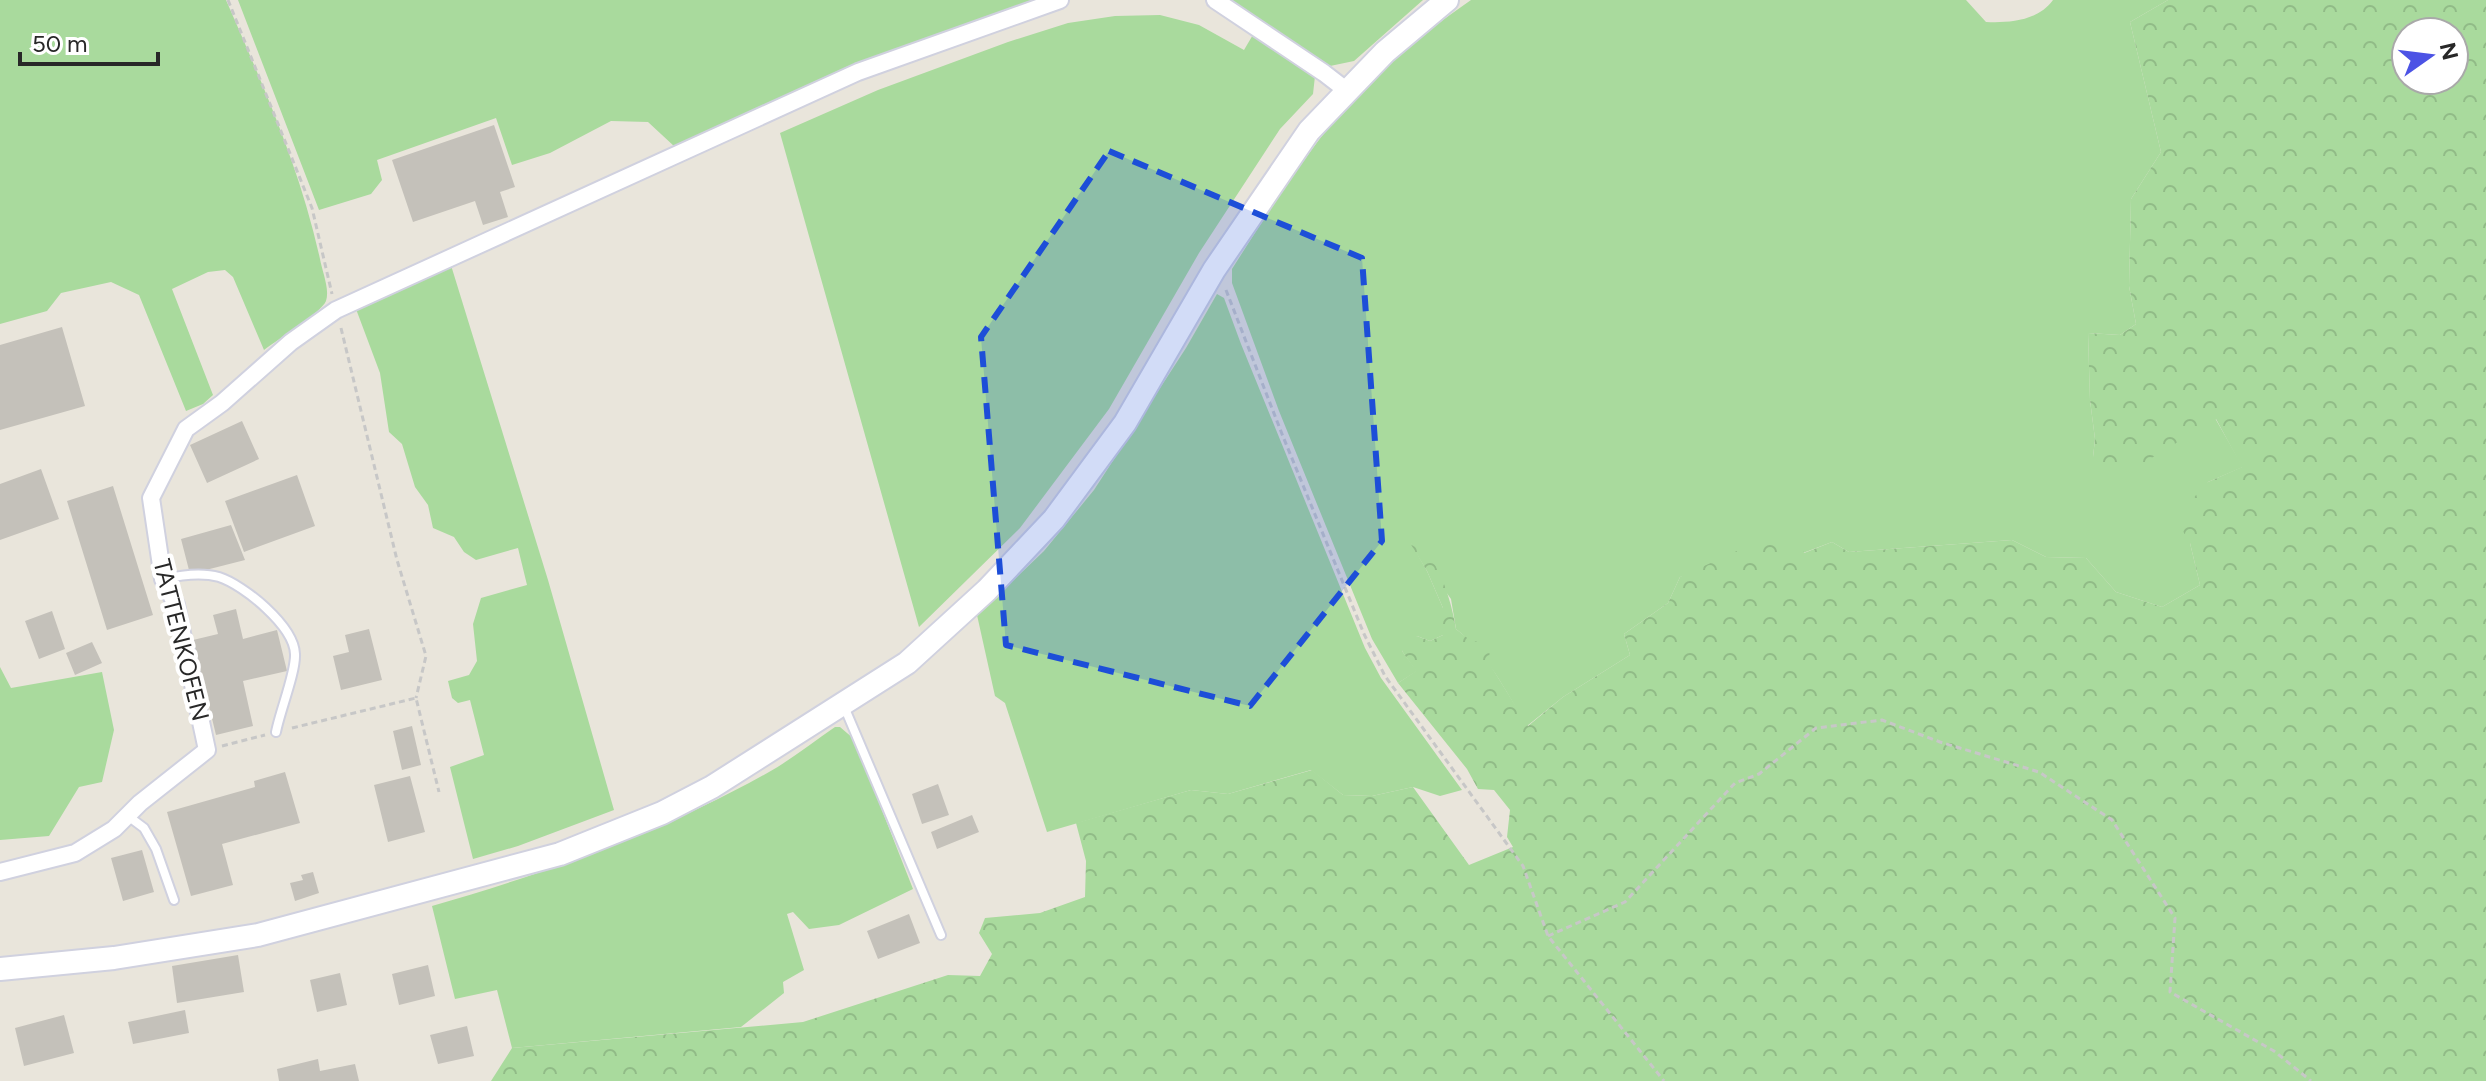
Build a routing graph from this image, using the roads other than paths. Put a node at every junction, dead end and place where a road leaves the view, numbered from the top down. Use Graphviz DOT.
graph roads {
  1 [pos="1060,0"];
  2 [pos="1215,0"];
  3 [pos="1447,0"];
  4 [pos="1346,90"];
  5 [pos="163,579"];
  6 [pos="843,704"];
  7 [pos="276,732"];
  8 [pos="128,815"];
  9 [pos="0,872"];
  10 [pos="174,900"];
  11 [pos="941,935"];
  12 [pos="0,969"];
  1 -- 5 [label="street, TATTENKOFEN"];
  2 -- 4 [label="street"];
  3 -- 4 [label="main road"];
  4 -- 6 [label="main road"];
  5 -- 7 [label="lane"];
  5 -- 8 [label="street, TATTENKOFEN"];
  6 -- 11 [label="lane"];
  6 -- 12 [label="main road"];
  8 -- 9 [label="street, TATTENKOFEN"];
  8 -- 10 [label="lane"];
}
